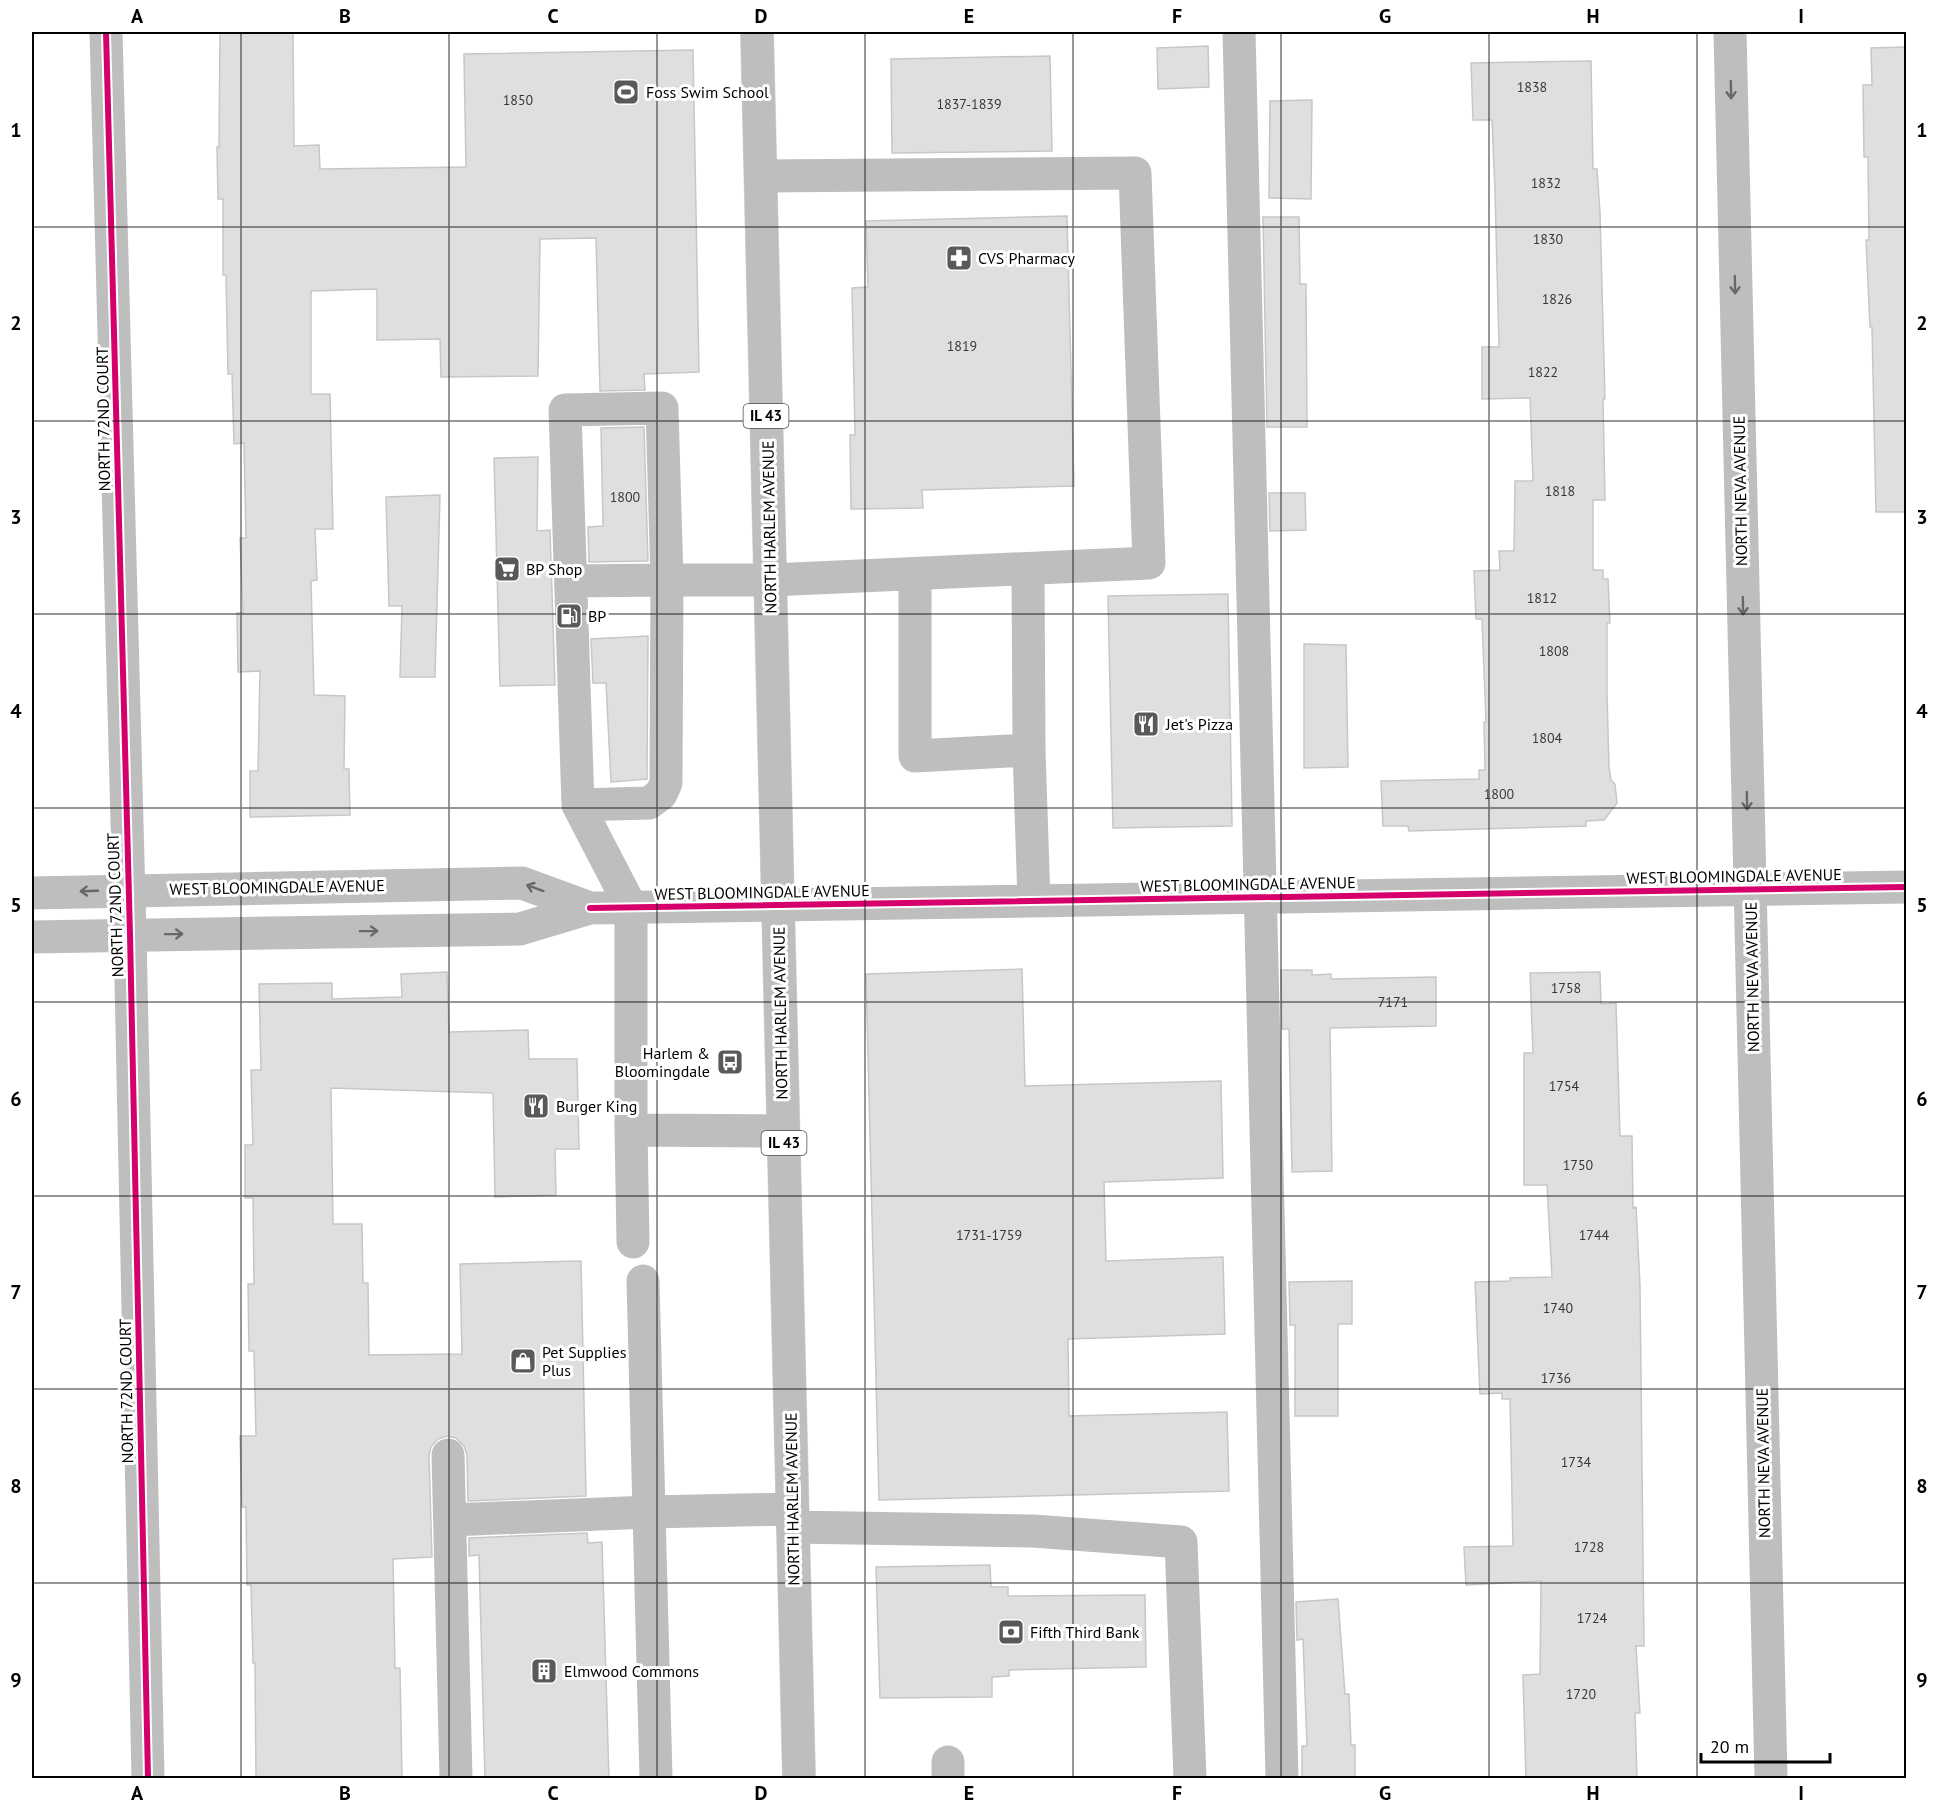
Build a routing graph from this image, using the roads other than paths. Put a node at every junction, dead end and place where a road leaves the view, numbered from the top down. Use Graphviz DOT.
graph roads {
  1 [pos="106,32"];
  2 [pos="758,32"];
  3 [pos="1239,32"];
  4 [pos="1730,32"];
  5 [pos="761,176"];
  6 [pos="1028,569"];
  7 [pos="915,574"];
  8 [pos="667,580"];
  9 [pos="771,580"];
  10 [pos="571,581"];
  11 [pos="1029,750"];
  12 [pos="578,805"];
  13 [pos="1906,887"];
  14 [pos="128,890"];
  15 [pos="1750,890"];
  16 [pos="32,893"];
  17 [pos="1260,898"];
  18 [pos="1034,901"];
  19 [pos="778,905"];
  20 [pos="631,907"];
  21 [pos="590,908"];
  22 [pos="130,935"];
  23 [pos="32,937"];
  24 [pos="631,1130"];
  25 [pos="783,1131"];
  26 [pos="633,1242"];
  27 [pos="643,1281"];
  28 [pos="448,1455"];
  29 [pos="649,1512"];
  30 [pos="793,1518"];
  31 [pos="450,1520"];
  32 [pos="148,1779"];
  33 [pos="456,1779"];
  34 [pos="656,1779"];
  35 [pos="799,1779"];
  36 [pos="1190,1779"];
  37 [pos="1282,1779"];
  38 [pos="1771,1779"];
  1 -- 14 [label="street, NORTH 72ND COURT"];
  2 -- 5 [label="street, NORTH HARLEM AVENUE / IL 43"];
  3 -- 17 [label="street"];
  4 -- 15 [label="street, NORTH NEVA AVENUE, one-way"];
  5 -- 6 [label="street"];
  5 -- 9 [label="street, NORTH HARLEM AVENUE / IL 43"];
  6 -- 7 [label="street"];
  6 -- 11 [label="street"];
  7 -- 9 [label="street"];
  7 -- 11 [label="street"];
  8 -- 9 [label="street"];
  8 -- 10 [label="street"];
  8 -- 10 [label="street"];
  8 -- 12 [label="street"];
  9 -- 19 [label="street, NORTH HARLEM AVENUE / IL 43"];
  10 -- 12 [label="street"];
  11 -- 18 [label="street"];
  12 -- 20 [label="street"];
  13 -- 15 [label="street, WEST BLOOMINGDALE AVENUE"];
  14 -- 16 [label="street, WEST BLOOMINGDALE AVENUE, one-way"];
  21 -- 14 [label="street, WEST BLOOMINGDALE AVENUE, one-way"];
  14 -- 22 [label="street, NORTH 72ND COURT"];
  15 -- 17 [label="street, WEST BLOOMINGDALE AVENUE"];
  15 -- 38 [label="street, NORTH NEVA AVENUE"];
  17 -- 18 [label="street, WEST BLOOMINGDALE AVENUE"];
  17 -- 37 [label="street"];
  18 -- 19 [label="street, WEST BLOOMINGDALE AVENUE"];
  19 -- 20 [label="street, WEST BLOOMINGDALE AVENUE"];
  19 -- 25 [label="street, NORTH HARLEM AVENUE / IL 43"];
  20 -- 21 [label="street, WEST BLOOMINGDALE AVENUE"];
  20 -- 24 [label="street"];
  22 -- 21 [label="street, WEST BLOOMINGDALE AVENUE, one-way"];
  22 -- 23 [label="street, WEST BLOOMINGDALE AVENUE"];
  22 -- 32 [label="street, NORTH 72ND COURT"];
  24 -- 25 [label="street"];
  24 -- 26 [label="street"];
  25 -- 30 [label="street, NORTH HARLEM AVENUE / IL 43"];
  27 -- 29 [label="street"];
  28 -- 31 [label="street"];
  29 -- 30 [label="street"];
  29 -- 31 [label="street"];
  29 -- 34 [label="street"];
  30 -- 35 [label="street, NORTH HARLEM AVENUE / IL 43"];
  30 -- 36 [label="street"];
  31 -- 33 [label="street"];
}
